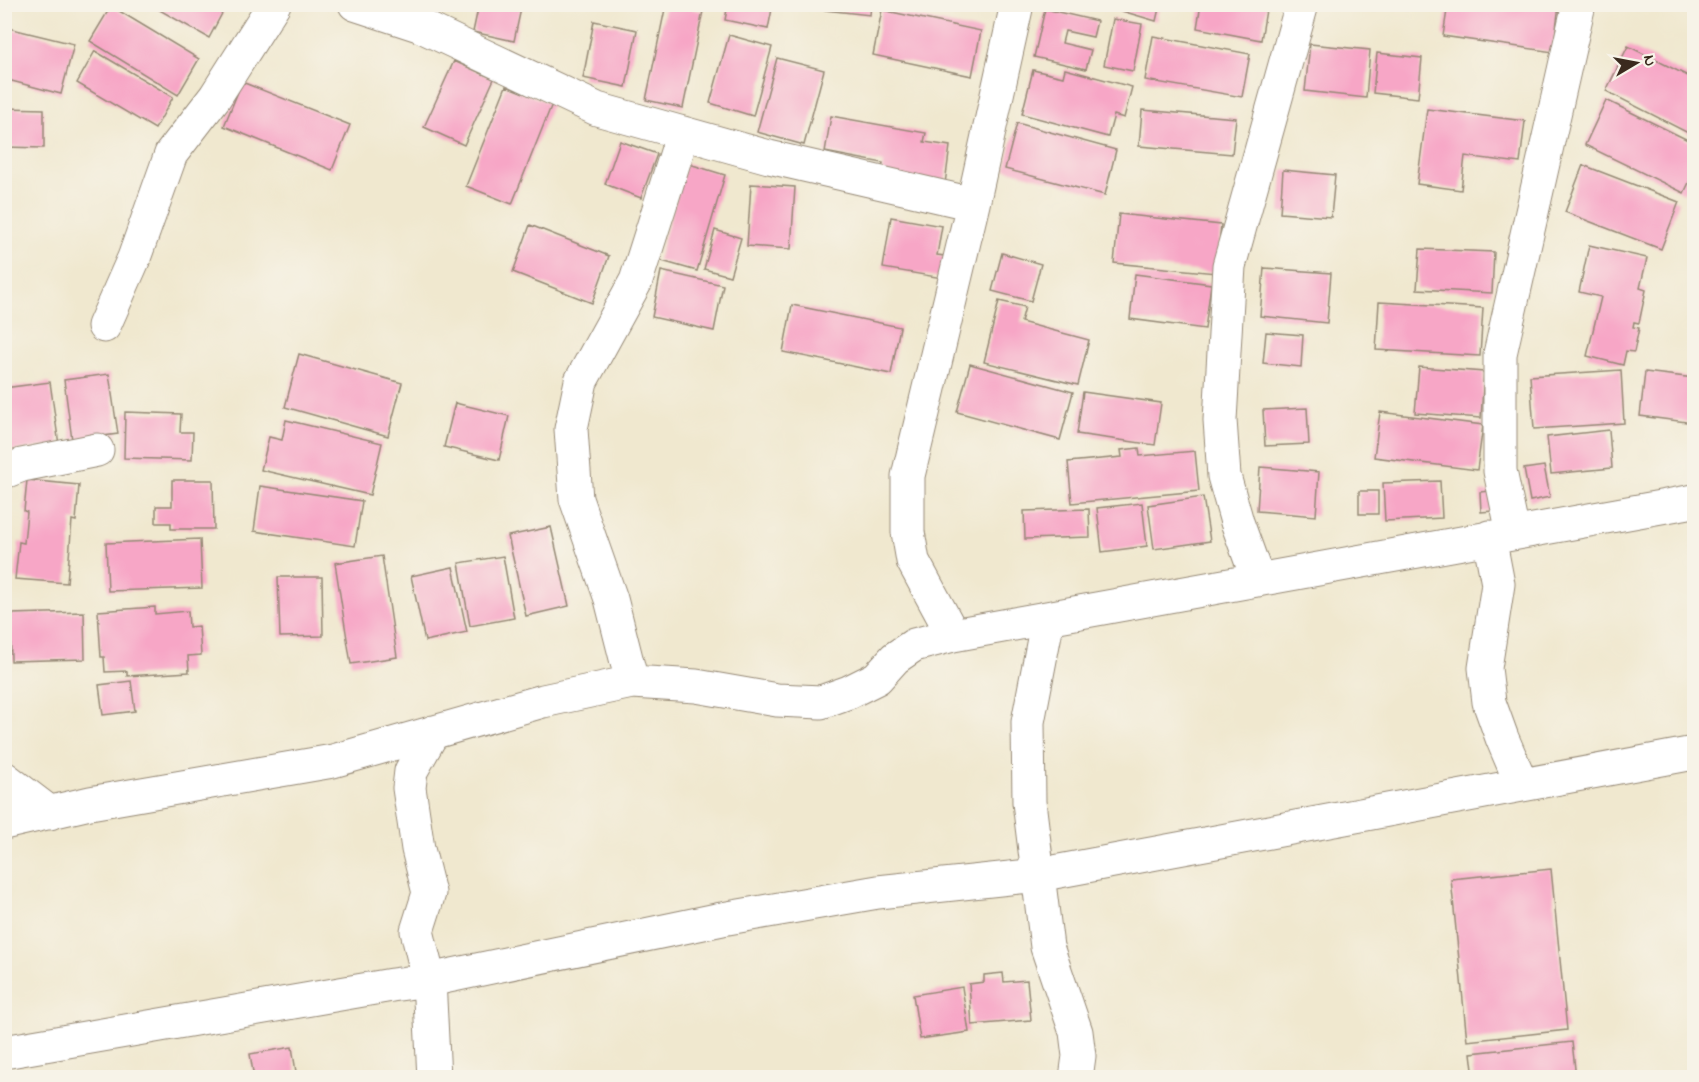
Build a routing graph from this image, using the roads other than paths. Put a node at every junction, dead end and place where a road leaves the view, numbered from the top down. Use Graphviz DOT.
graph roads {
  1 [pos="274,4"];
  2 [pos="355,4"];
  3 [pos="1017,4"];
  4 [pos="1302,4"];
  5 [pos="1579,4"];
  6 [pos="683,133"];
  7 [pos="973,204"];
  8 [pos="104,326"];
  9 [pos="97,450"];
  10 [pos="4,471"];
  11 [pos="1695,501"];
  12 [pos="1501,535"];
  13 [pos="1258,580"];
  14 [pos="1048,618"];
  15 [pos="953,635"];
  16 [pos="632,682"];
  17 [pos="433,732"];
  18 [pos="1695,753"];
  19 [pos="4,778"];
  20 [pos="1522,785"];
  21 [pos="50,813"];
  22 [pos="4,823"];
  23 [pos="1038,875"];
  24 [pos="429,980"];
  25 [pos="4,1052"];
  26 [pos="434,1077"];
  27 [pos="1076,1077"];
  1 -- 8 [label="street"];
  2 -- 6 [label="street"];
  3 -- 7 [label="street"];
  4 -- 13 [label="street"];
  5 -- 12 [label="street"];
  6 -- 7 [label="street"];
  6 -- 16 [label="street"];
  7 -- 15 [label="street"];
  9 -- 10 [label="street"];
  11 -- 12 [label="street"];
  12 -- 13 [label="street"];
  12 -- 20 [label="street"];
  13 -- 14 [label="street"];
  14 -- 15 [label="street"];
  14 -- 23 [label="street"];
  15 -- 16 [label="street"];
  16 -- 17 [label="street"];
  17 -- 21 [label="street"];
  17 -- 24 [label="street"];
  18 -- 20 [label="street"];
  19 -- 21 [label="street"];
  20 -- 23 [label="street"];
  21 -- 22 [label="street"];
  23 -- 24 [label="street"];
  23 -- 27 [label="street"];
  24 -- 25 [label="street"];
  24 -- 26 [label="street"];
}
